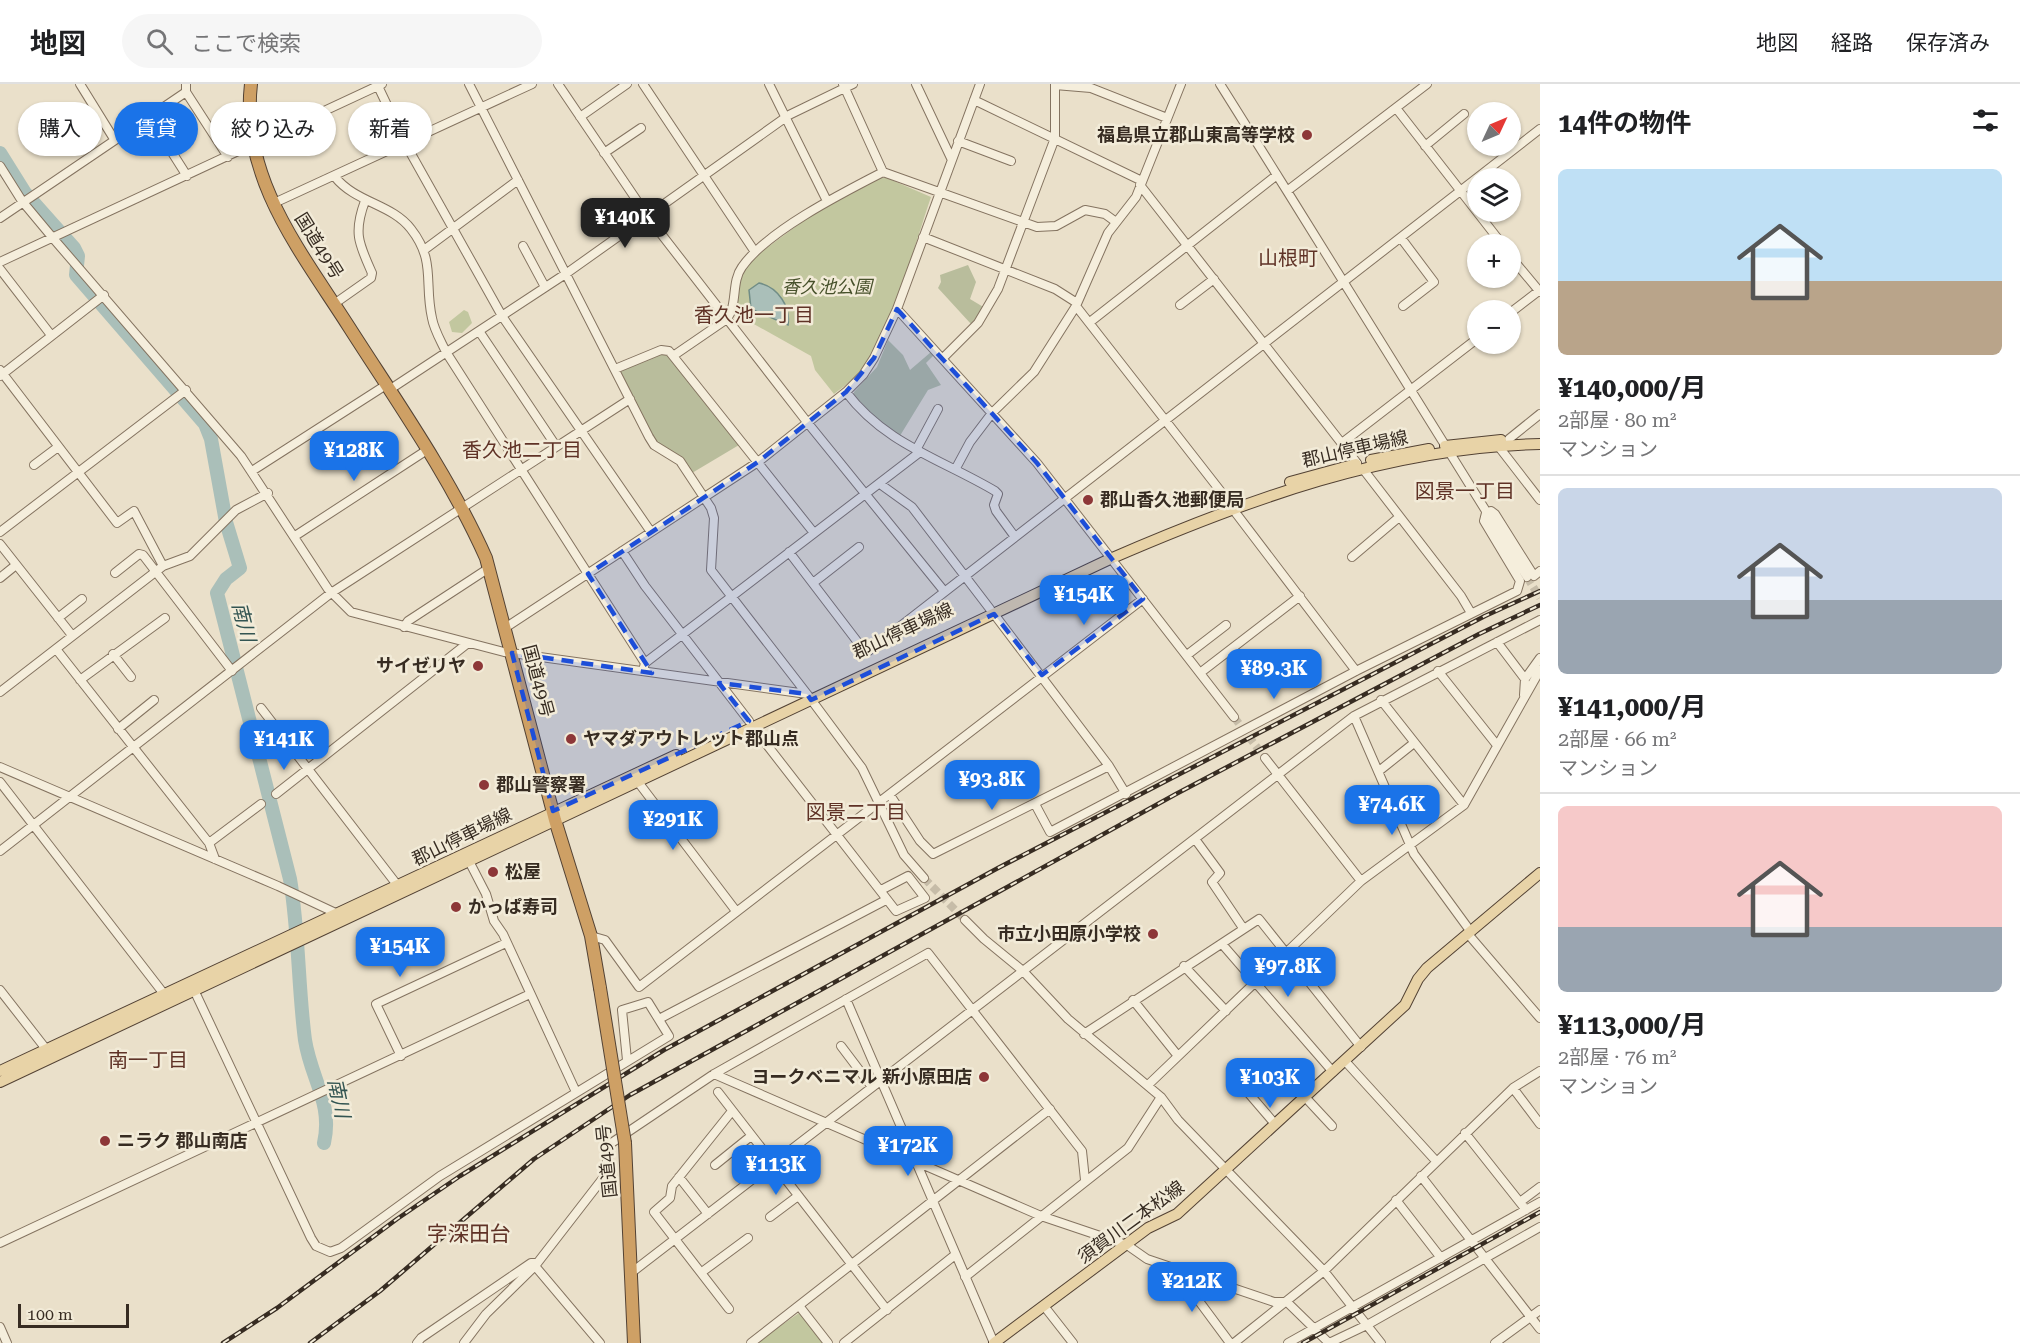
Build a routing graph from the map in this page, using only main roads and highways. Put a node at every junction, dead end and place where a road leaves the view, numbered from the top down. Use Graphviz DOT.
graph roads {
  1 [pos="251,84"];
  2 [pos="1540,437"];
  3 [pos="1540,444"];
  4 [pos="1446,449"];
  5 [pos="554,815"];
  6 [pos="1540,873"];
  7 [pos="340,917"];
  8 [pos="300,934"];
  9 [pos="0,1071"];
  10 [pos="0,1082"];
  11 [pos="997,1342"];
  12 [pos="634,1343"];
  1 -- 5 [label="highway, 国道49号"];
  2 -- 4 [label="main road, 郡山停車場線"];
  3 -- 4 [label="main road, 郡山停車場線"];
  4 -- 5 [label="main road, 郡山停車場線"];
  5 -- 7 [label="main road, 郡山停車場線"];
  5 -- 7 [label="main road, 郡山停車場線"];
  5 -- 12 [label="highway, 国道49号, bridge"];
  6 -- 11 [label="main road, 須賀川二本松線"];
  7 -- 8 [label="main road, 郡山停車場線"];
  8 -- 9 [label="main road, 郡山停車場線"];
  8 -- 10 [label="main road"];
}
